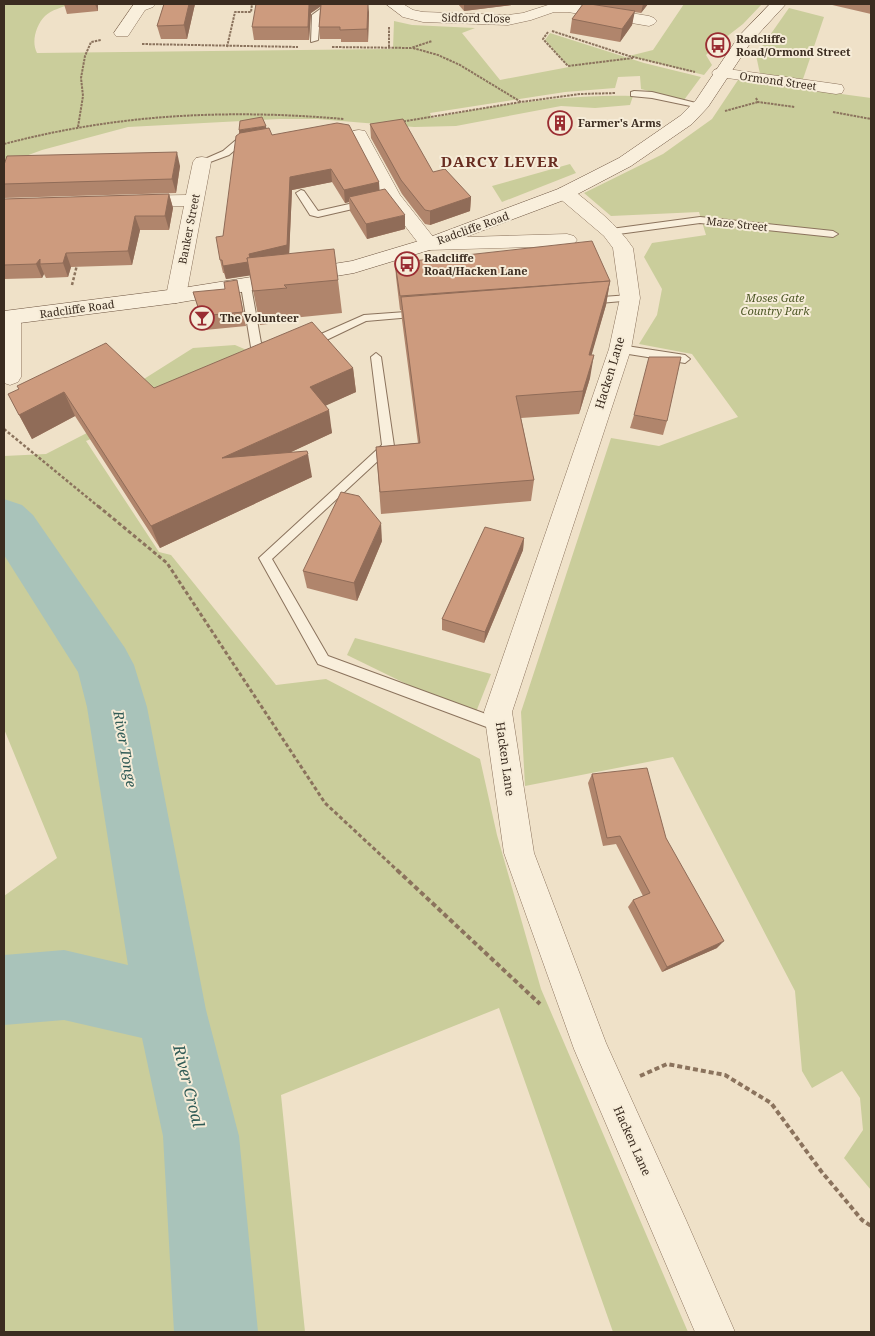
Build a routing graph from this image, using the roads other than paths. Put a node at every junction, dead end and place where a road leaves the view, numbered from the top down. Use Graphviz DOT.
graph roads {
  1 [pos="327,4"];
  2 [pos="394,4"];
  3 [pos="778,4"];
  4 [pos="140,5"];
  5 [pos="648,21"];
  6 [pos="122,33"];
  7 [pos="314,40"];
  8 [pos="719,76"];
  9 [pos="836,89"];
  10 [pos="634,94"];
  11 [pos="701,104"];
  12 [pos="355,134"];
  13 [pos="265,138"];
  14 [pos="202,162"];
  15 [pos="301,192"];
  16 [pos="565,193"];
  17 [pos="383,199"];
  18 [pos="195,200"];
  19 [pos="112,202"];
  20 [pos="610,232"];
  21 [pos="833,234"];
  22 [pos="567,240"];
  23 [pos="429,244"];
  24 [pos="246,286"];
  25 [pos="176,296"];
  26 [pos="630,298"];
  27 [pos="581,301"];
  28 [pos="433,313"];
  29 [pos="8,318"];
  30 [pos="620,349"];
  31 [pos="376,357"];
  32 [pos="685,359"];
  33 [pos="10,378"];
  34 [pos="500,726"];
  35 [pos="715,1332"];
  1 -- 7 [label="lane"];
  2 -- 5 [label="street, Sidford Close"];
  3 -- 8 [label="street, Radcliffe Road"];
  4 -- 6 [label="street"];
  8 -- 9 [label="street, Ormond Street"];
  8 -- 11 [label="street, Radcliffe Road"];
  10 -- 11 [label="lane"];
  11 -- 16 [label="street, Radcliffe Road"];
  12 -- 17 [label="street"];
  13 -- 14 [label="lane"];
  14 -- 18 [label="street, Banker Street"];
  15 -- 17 [label="lane"];
  16 -- 20 [label="street, Hacken Lane"];
  16 -- 23 [label="street, Radcliffe Road"];
  17 -- 23 [label="street"];
  18 -- 19 [label="street"];
  18 -- 25 [label="street, Banker Street"];
  20 -- 21 [label="lane, Maze Street"];
  20 -- 26 [label="street, Hacken Lane"];
  22 -- 23 [label="street"];
  23 -- 24 [label="street, Radcliffe Road"];
  24 -- 25 [label="street, Radcliffe Road"];
  24 -- 28 [label="lane"];
  25 -- 29 [label="street, Radcliffe Road"];
  26 -- 27 [label="lane"];
  26 -- 30 [label="street, Hacken Lane"];
  29 -- 33 [label="street"];
  30 -- 32 [label="lane"];
  30 -- 34 [label="street, Hacken Lane"];
  31 -- 34 [label="lane"];
  34 -- 35 [label="street, Hacken Lane"];
}
